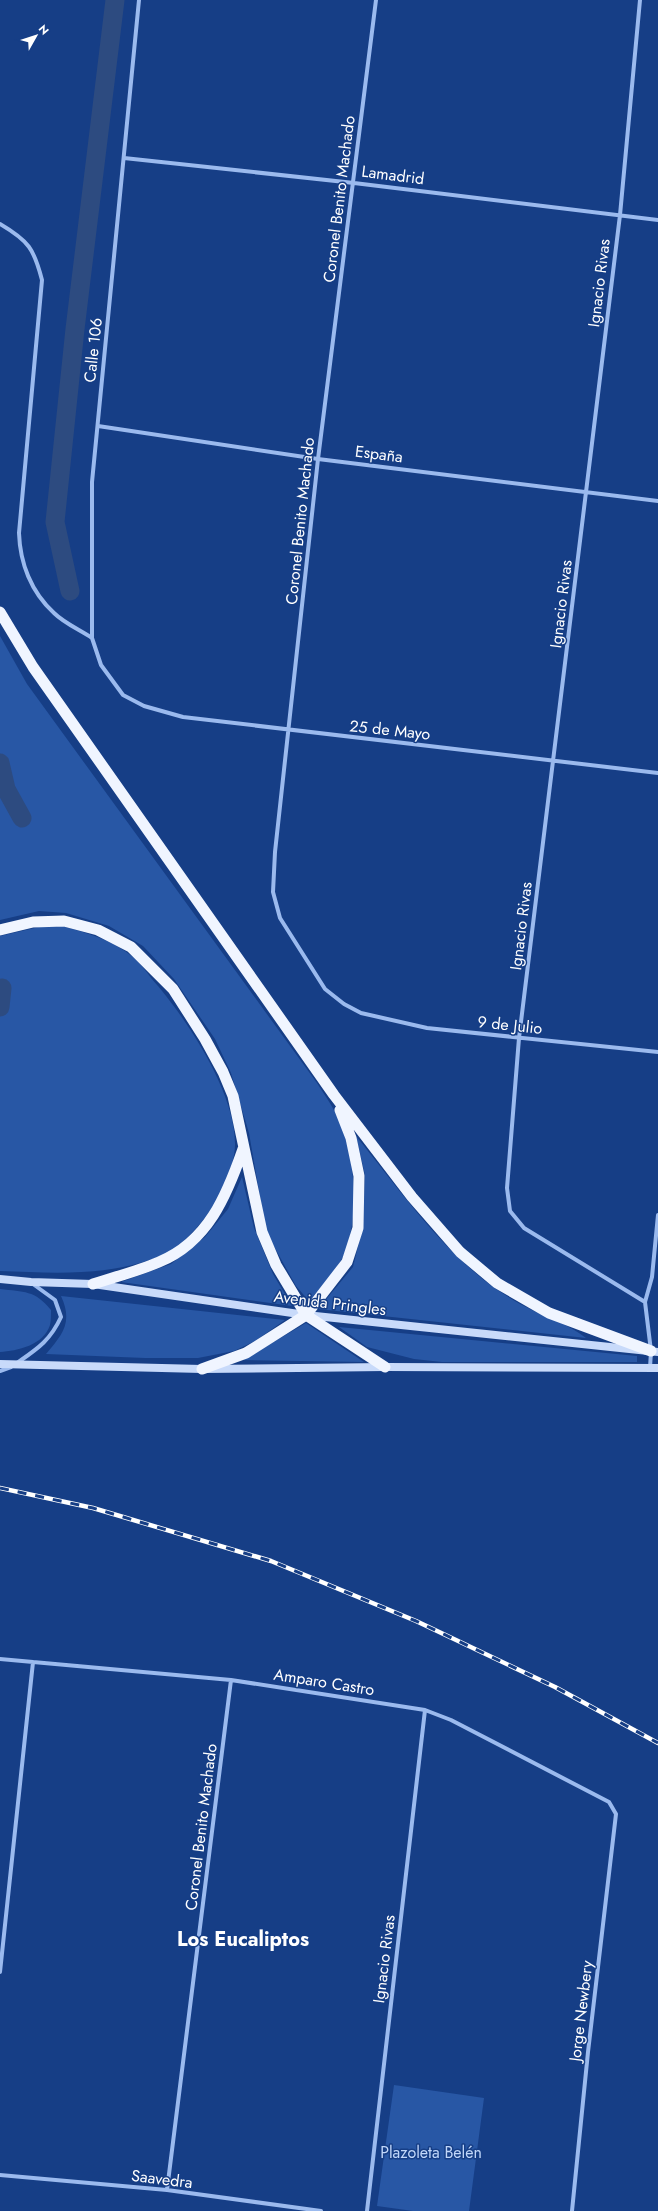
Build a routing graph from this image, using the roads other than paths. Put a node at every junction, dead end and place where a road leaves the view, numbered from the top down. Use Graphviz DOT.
graph roads {
  1 [pos="139,0"];
  2 [pos="376,0"];
  3 [pos="640,0"];
  4 [pos="124,158"];
  5 [pos="354,183"];
  6 [pos="620,215"];
  7 [pos="658,220"];
  8 [pos="0,224"];
  9 [pos="98,426"];
  10 [pos="318,459"];
  11 [pos="586,491"];
  12 [pos="658,501"];
  13 [pos="0,612"];
  14 [pos="92,638"];
  15 [pos="123,695"];
  16 [pos="289,731"];
  17 [pos="554,761"];
  18 [pos="658,773"];
  19 [pos="0,930"];
  20 [pos="361,1013"];
  21 [pos="519,1038"];
  22 [pos="658,1052"];
  23 [pos="334,1095"];
  24 [pos="244,1148"];
  25 [pos="658,1214"];
  26 [pos="0,1279"];
  27 [pos="31,1282"];
  28 [pos="93,1284"];
  29 [pos="645,1302"];
  30 [pos="306,1315"];
  31 [pos="655,1351"];
  32 [pos="0,1364"];
  33 [pos="14,1365"];
  34 [pos="385,1367"];
  35 [pos="654,1368"];
  36 [pos="202,1369"];
  37 [pos="0,1371"];
  38 [pos="0,1659"];
  39 [pos="33,1662"];
  40 [pos="231,1680"];
  41 [pos="424,1710"];
  42 [pos="616,1814"];
  43 [pos="0,1972"];
  44 [pos="0,2175"];
  45 [pos="167,2190"];
  46 [pos="277,2209"];
  47 [pos="321,2211"];
  48 [pos="367,2211"];
  49 [pos="572,2211"];
  1 -- 4 [label="street, Calle 106"];
  2 -- 5 [label="street, Coronel Benito Machado"];
  3 -- 6 [label="street, Ignacio Rivas"];
  4 -- 5 [label="street, Lamadrid"];
  4 -- 9 [label="street, Calle 106"];
  5 -- 6 [label="street, Lamadrid"];
  5 -- 10 [label="street, Coronel Benito Machado"];
  6 -- 7 [label="street, Lamadrid"];
  6 -- 11 [label="street, Ignacio Rivas"];
  8 -- 14 [label="street"];
  9 -- 10 [label="street, España"];
  9 -- 14 [label="street, Calle 106"];
  10 -- 11 [label="street, España"];
  10 -- 16 [label="street, Coronel Benito Machado"];
  11 -- 12 [label="street, España"];
  11 -- 17 [label="street, Ignacio Rivas"];
  13 -- 23 [label="highway"];
  14 -- 15 [label="street, Calle 106"];
  15 -- 16 [label="street, 25 de Mayo"];
  16 -- 17 [label="street, 25 de Mayo"];
  16 -- 20 [label="street, Coronel Benito Machado"];
  17 -- 18 [label="street, 25 de Mayo"];
  17 -- 21 [label="street, Ignacio Rivas"];
  19 -- 24 [label="highway"];
  20 -- 21 [label="street, 9 de Julio"];
  21 -- 22 [label="street, 9 de Julio"];
  21 -- 29 [label="street, Ignacio Rivas"];
  23 -- 30 [label="highway"];
  23 -- 31 [label="highway"];
  24 -- 28 [label="highway"];
  24 -- 30 [label="highway"];
  25 -- 29 [label="street"];
  26 -- 27 [label="main road, Avenida Pringles"];
  27 -- 28 [label="main road, Avenida Pringles"];
  27 -- 33 [label="street"];
  28 -- 30 [label="main road, Avenida Pringles"];
  29 -- 31 [label="street"];
  30 -- 31 [label="main road, Avenida Pringles"];
  30 -- 34 [label="highway"];
  30 -- 36 [label="highway"];
  31 -- 35 [label="street"];
  32 -- 33 [label="main road"];
  33 -- 36 [label="main road"];
  33 -- 37 [label="street"];
  34 -- 35 [label="main road"];
  34 -- 36 [label="main road"];
  38 -- 39 [label="street, Amparo Castro"];
  39 -- 40 [label="street, Amparo Castro"];
  39 -- 43 [label="street"];
  40 -- 41 [label="street, Amparo Castro"];
  40 -- 45 [label="street, Coronel Benito Machado"];
  41 -- 42 [label="street, Amparo Castro"];
  41 -- 48 [label="street, Ignacio Rivas"];
  42 -- 49 [label="street, Jorge Newbery"];
  44 -- 45 [label="street, Saavedra"];
  45 -- 46 [label="street, Saavedra"];
  46 -- 47 [label="street, Saavedra"];
}
